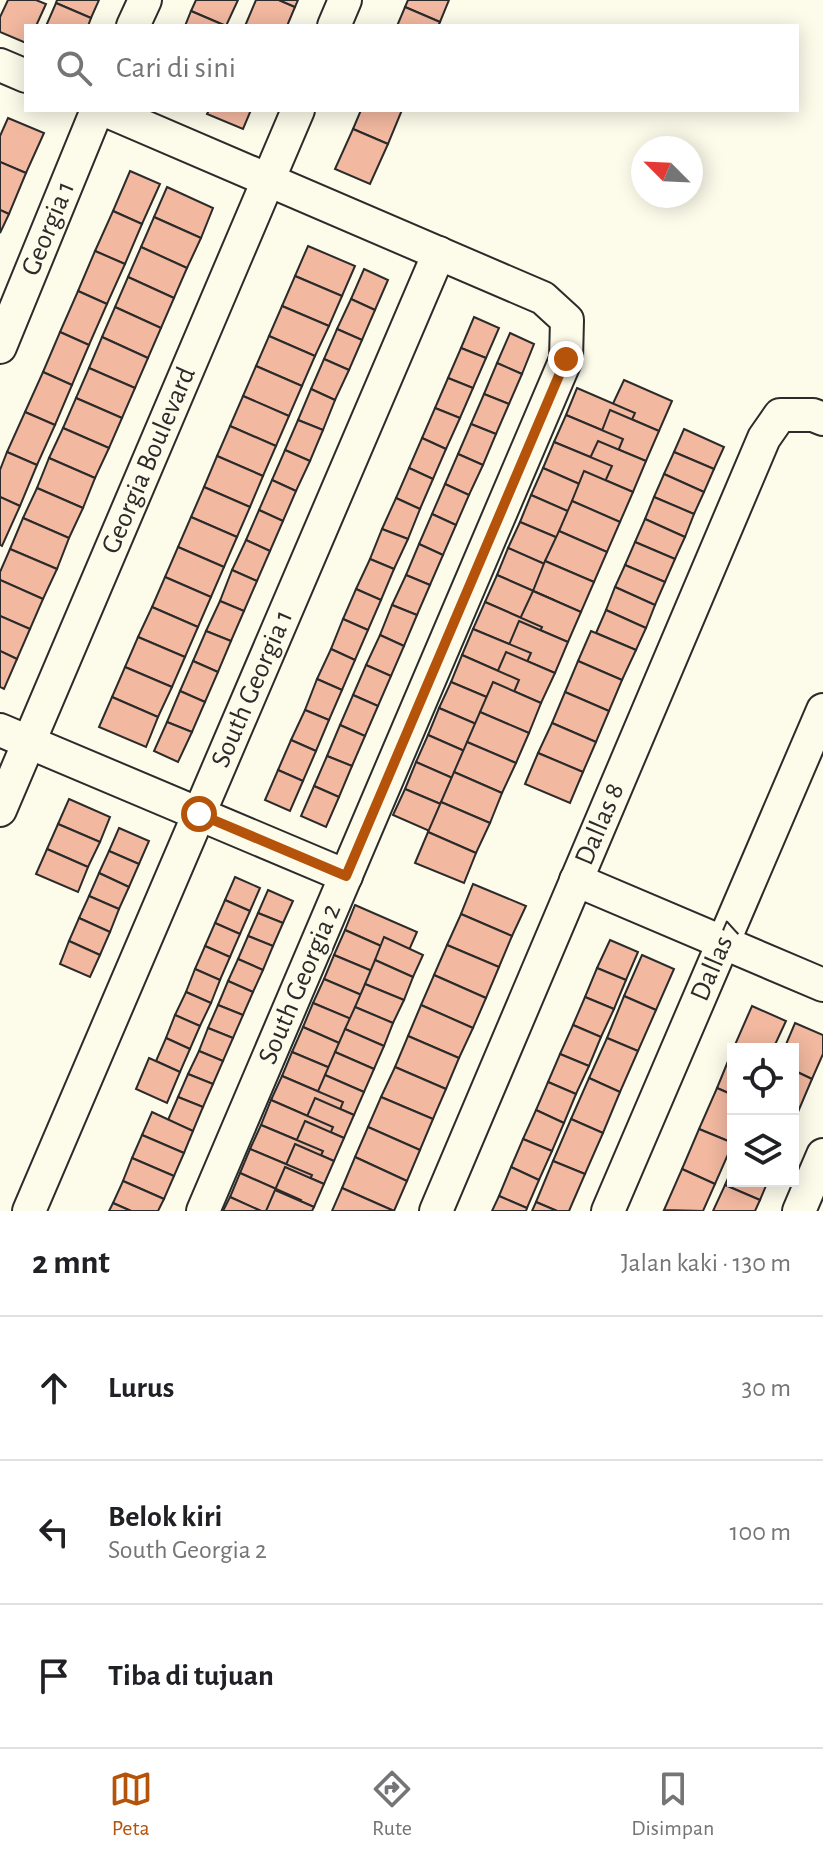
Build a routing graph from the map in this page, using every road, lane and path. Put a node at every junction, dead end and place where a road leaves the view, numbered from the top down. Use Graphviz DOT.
graph roads {
  1 [pos="145,0"];
  2 [pos="345,0"];
  3 [pos="134,24"];
  4 [pos="335,24"];
  5 [pos="0,65"];
  6 [pos="24,75"];
  7 [pos="96,112"];
  8 [pos="110,112"];
  9 [pos="297,112"];
  10 [pos="268,180"];
  11 [pos="439,253"];
  12 [pos="0,347"];
  13 [pos="823,419"];
  14 [pos="823,710"];
  15 [pos="15,736"];
  16 [pos="0,810"];
  17 [pos="199,814"];
  18 [pos="346,876"];
  19 [pos="576,880"];
  20 [pos="723,943"];
  21 [pos="823,985"];
  22 [pos="823,1155"];
  23 [pos="29,1211"];
  24 [pos="203,1211"];
  25 [pos="436,1211"];
  26 [pos="608,1211"];
  27 [pos="799,1211"];
  1 -- 3 [label="street"];
  2 -- 4 [label="street"];
  5 -- 6 [label="street"];
  7 -- 12 [label="street, Georgia 1"];
  8 -- 10 [label="street"];
  9 -- 10 [label="street, Georgia Boulevard"];
  10 -- 11 [label="street"];
  10 -- 15 [label="street, Georgia Boulevard"];
  11 -- 17 [label="street, South Georgia 1"];
  11 -- 18 [label="street, South Georgia 2"];
  13 -- 19 [label="street, Dallas 8"];
  14 -- 20 [label="street, Dallas 7"];
  15 -- 16 [label="street, Georgia Boulevard"];
  15 -- 17 [label="street"];
  17 -- 18 [label="street"];
  17 -- 23 [label="street, South Georgia 1"];
  18 -- 24 [label="street, South Georgia 2"];
  19 -- 20 [label="street"];
  19 -- 25 [label="street, Dallas 8"];
  20 -- 21 [label="street"];
  20 -- 26 [label="street, Dallas 7"];
  22 -- 27 [label="street"];
}
